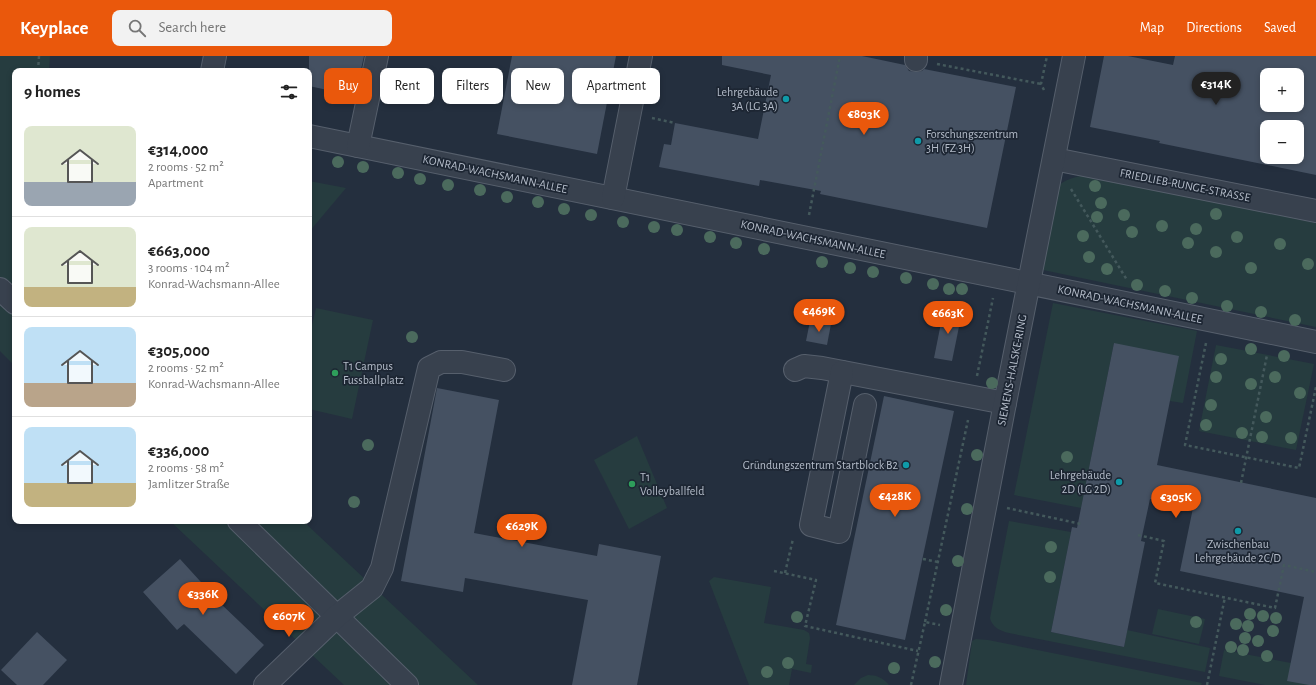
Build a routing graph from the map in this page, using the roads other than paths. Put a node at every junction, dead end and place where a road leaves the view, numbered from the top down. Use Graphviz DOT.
graph roads {
  1 [pos="215,56"];
  2 [pos="377,56"];
  3 [pos="641,56"];
  4 [pos="1074,56"];
  5 [pos="213,68"];
  6 [pos="312,137"];
  7 [pos="358,146"];
  8 [pos="1054,159"];
  9 [pos="613,198"];
  10 [pos="1316,211"];
  11 [pos="1029,284"];
  12 [pos="0,289"];
  13 [pos="12,300"];
  14 [pos="1316,342"];
  15 [pos="504,370"];
  16 [pos="795,370"];
  17 [pos="842,372"];
  18 [pos="1005,403"];
  19 [pos="865,405"];
  20 [pos="242,524"];
  21 [pos="337,616"];
  22 [pos="265,685"];
  23 [pos="407,685"];
  24 [pos="951,685"];
  1 -- 5 [label="street"];
  2 -- 7 [label="street"];
  3 -- 9 [label="street"];
  4 -- 8 [label="street, SIEMENS-HALSKE-RING"];
  6 -- 7 [label="street, KONRAD-WACHSMANN-ALLEE"];
  7 -- 9 [label="street, KONRAD-WACHSMANN-ALLEE"];
  8 -- 10 [label="street, FRIEDLIEB-RUNGE-STRASSE"];
  8 -- 11 [label="street, SIEMENS-HALSKE-RING"];
  9 -- 11 [label="street, KONRAD-WACHSMANN-ALLEE"];
  11 -- 14 [label="street, KONRAD-WACHSMANN-ALLEE"];
  11 -- 18 [label="street, SIEMENS-HALSKE-RING"];
  12 -- 13 [label="street"];
  15 -- 21 [label="street"];
  16 -- 17 [label="street"];
  17 -- 18 [label="street"];
  17 -- 19 [label="street"];
  18 -- 24 [label="street, SIEMENS-HALSKE-RING"];
  20 -- 21 [label="street"];
  21 -- 22 [label="street"];
  21 -- 23 [label="street"];
}
